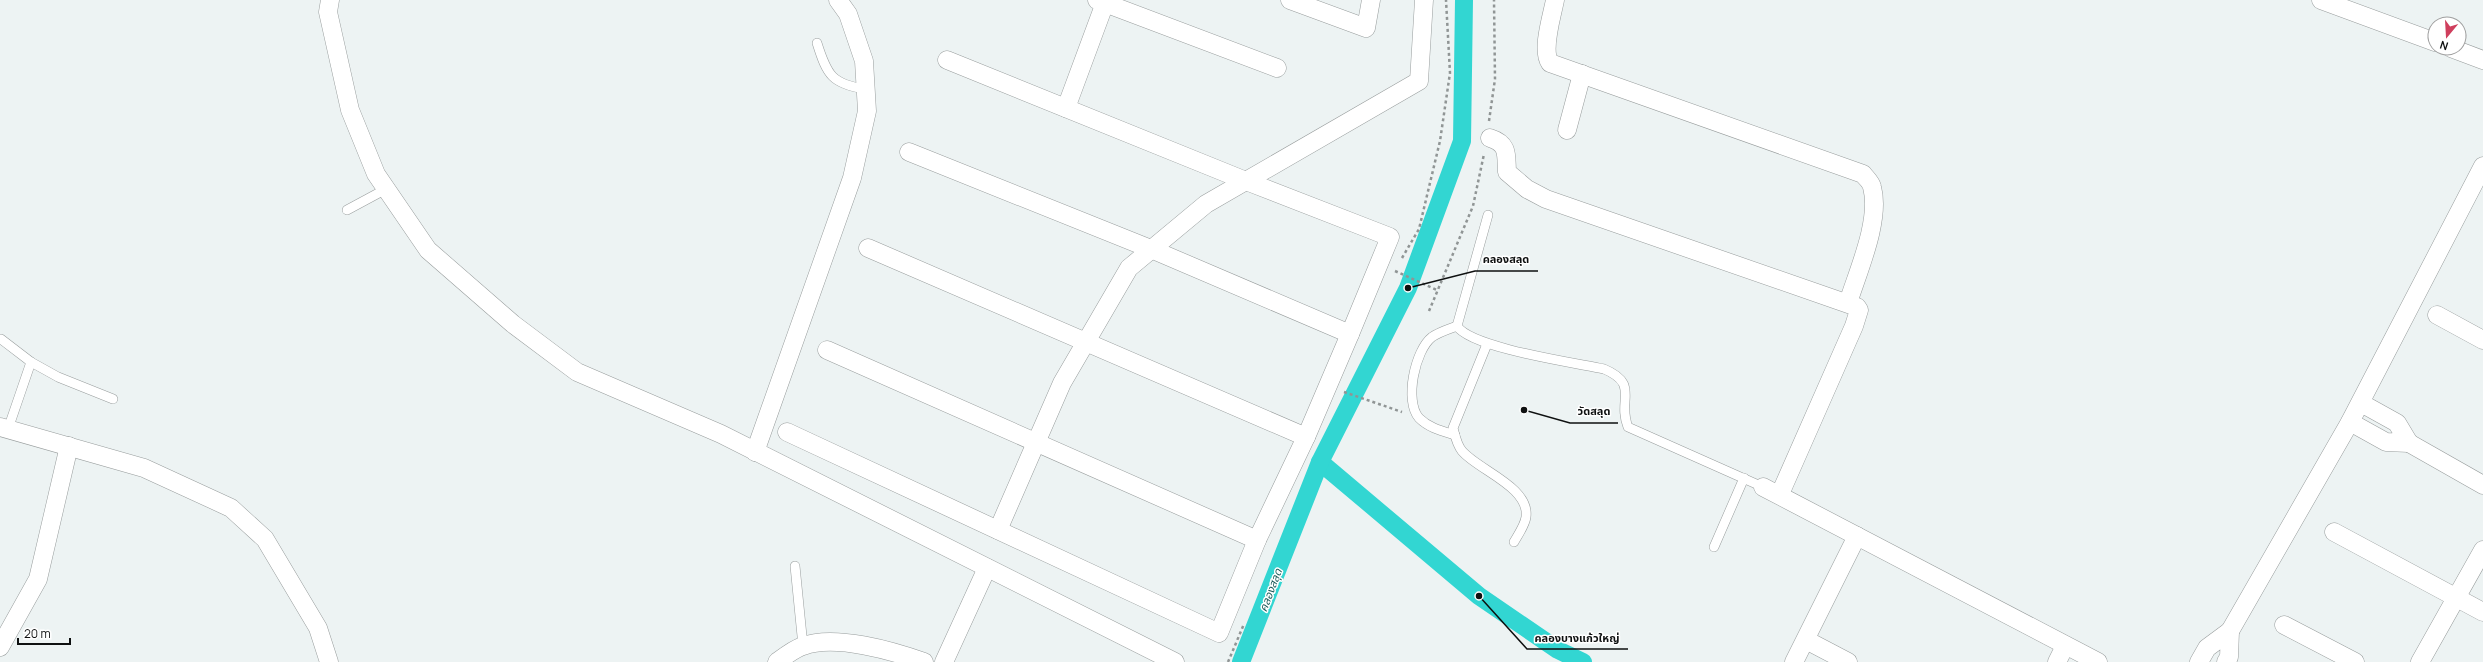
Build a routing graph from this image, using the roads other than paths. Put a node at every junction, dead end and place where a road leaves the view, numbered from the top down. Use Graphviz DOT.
graph roads {
  1 [pos="330,0"];
  2 [pos="838,0"];
  3 [pos="1290,0"];
  4 [pos="1371,0"];
  5 [pos="1424,0"];
  6 [pos="1555,0"];
  7 [pos="2321,0"];
  8 [pos="1103,1"];
  9 [pos="2427,39"];
  10 [pos="818,43"];
  11 [pos="2467,54"];
  12 [pos="947,60"];
  13 [pos="2483,60"];
  14 [pos="1277,68"];
  15 [pos="1582,74"];
  16 [pos="865,89"];
  17 [pos="1066,108"];
  18 [pos="1567,130"];
  19 [pos="1488,137"];
  20 [pos="909,152"];
  21 [pos="2483,166"];
  22 [pos="1246,181"];
  23 [pos="386,188"];
  24 [pos="347,210"];
  25 [pos="1488,215"];
  26 [pos="868,248"];
  27 [pos="1151,250"];
  28 [pos="1848,303"];
  29 [pos="2436,315"];
  30 [pos="1457,326"];
  31 [pos="1350,334"];
  32 [pos="2,339"];
  33 [pos="2483,340"];
  34 [pos="1086,342"];
  35 [pos="1487,344"];
  36 [pos="827,350"];
  37 [pos="31,362"];
  38 [pos="113,399"];
  39 [pos="2361,403"];
  40 [pos="2350,422"];
  41 [pos="4,428"];
  42 [pos="787,432"];
  43 [pos="1455,435"];
  44 [pos="1306,437"];
  45 [pos="1036,443"];
  46 [pos="2408,443"];
  47 [pos="69,446"];
  48 [pos="755,452"];
  49 [pos="1744,478"];
  50 [pos="2483,485"];
  51 [pos="1771,491"];
  52 [pos="998,530"];
  53 [pos="2334,532"];
  54 [pos="1857,536"];
  55 [pos="1257,540"];
  56 [pos="1514,542"];
  57 [pos="1714,546"];
  58 [pos="2483,550"];
  59 [pos="795,566"];
  60 [pos="987,568"];
  61 [pos="2457,598"];
  62 [pos="2483,612"];
  63 [pos="2284,625"];
  64 [pos="2230,631"];
  65 [pos="1806,640"];
  66 [pos="0,646"];
  67 [pos="803,646"];
  68 [pos="2065,646"];
  69 [pos="329,662"];
  70 [pos="777,662"];
  71 [pos="924,662"];
  72 [pos="944,662"];
  73 [pos="1175,662"];
  74 [pos="1794,662"];
  75 [pos="1848,662"];
  76 [pos="2057,662"];
  77 [pos="2098,662"];
  78 [pos="2199,662"];
  79 [pos="2226,662"];
  80 [pos="2355,662"];
  81 [pos="2420,662"];
  1 -- 23 [label="street"];
  2 -- 16 [label="street"];
  3 -- 4 [label="street"];
  5 -- 22 [label="street"];
  6 -- 15 [label="street"];
  7 -- 9 [label="street"];
  8 -- 14 [label="street"];
  8 -- 17 [label="street"];
  10 -- 16 [label="lane"];
  11 -- 13 [label="street"];
  12 -- 17 [label="street"];
  15 -- 18 [label="street"];
  15 -- 28 [label="street"];
  16 -- 48 [label="street"];
  17 -- 22 [label="street"];
  19 -- 28 [label="street"];
  20 -- 27 [label="street"];
  21 -- 39 [label="street"];
  22 -- 27 [label="street"];
  22 -- 31 [label="street"];
  23 -- 24 [label="lane"];
  23 -- 48 [label="street"];
  25 -- 30 [label="lane"];
  26 -- 34 [label="street"];
  27 -- 31 [label="street"];
  27 -- 34 [label="street"];
  28 -- 51 [label="street"];
  29 -- 33 [label="street"];
  30 -- 35 [label="lane"];
  30 -- 43 [label="lane"];
  31 -- 44 [label="street"];
  32 -- 37 [label="lane"];
  34 -- 44 [label="street"];
  34 -- 45 [label="street"];
  35 -- 43 [label="lane"];
  35 -- 49 [label="lane"];
  36 -- 45 [label="street"];
  37 -- 38 [label="lane"];
  37 -- 41 [label="lane"];
  39 -- 40 [label="street"];
  39 -- 46 [label="street"];
  40 -- 46 [label="street"];
  40 -- 64 [label="street"];
  41 -- 47 [label="street"];
  42 -- 52 [label="street"];
  43 -- 56 [label="lane"];
  44 -- 55 [label="street"];
  45 -- 52 [label="street"];
  45 -- 55 [label="street"];
  46 -- 50 [label="street"];
  47 -- 66 [label="street"];
  47 -- 69 [label="street"];
  48 -- 60 [label="street"];
  49 -- 51 [label="lane"];
  49 -- 57 [label="lane"];
  51 -- 54 [label="street"];
  52 -- 55 [label="street"];
  53 -- 61 [label="street"];
  54 -- 65 [label="street"];
  54 -- 68 [label="street"];
  58 -- 61 [label="street"];
  59 -- 67 [label="lane"];
  60 -- 72 [label="street"];
  60 -- 73 [label="street"];
  61 -- 62 [label="street"];
  61 -- 81 [label="street"];
  63 -- 80 [label="street"];
  64 -- 78 [label="street"];
  64 -- 79 [label="street"];
  65 -- 74 [label="street"];
  65 -- 75 [label="street"];
  67 -- 70 [label="street"];
  67 -- 71 [label="street"];
  68 -- 76 [label="street"];
  68 -- 77 [label="street"];
}
